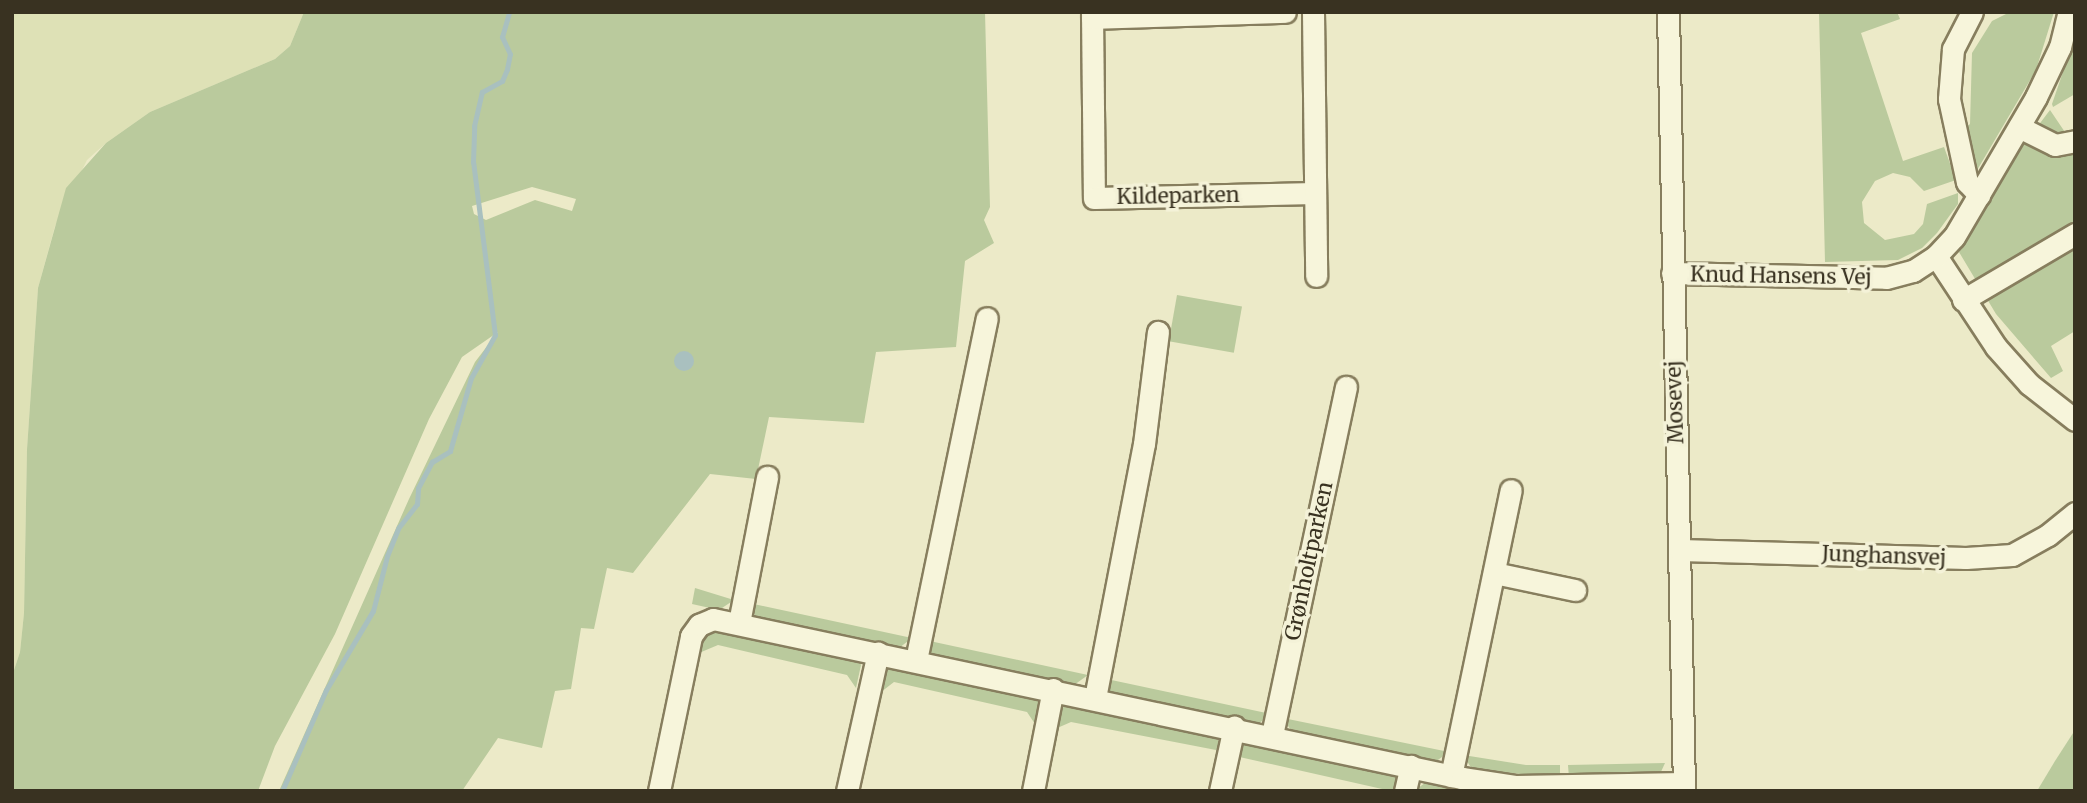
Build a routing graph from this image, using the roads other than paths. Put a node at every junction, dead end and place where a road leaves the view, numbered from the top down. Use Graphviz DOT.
graph roads {
  1 [pos="1285,12"];
  2 [pos="1312,12"];
  3 [pos="1668,12"];
  4 [pos="1972,12"];
  5 [pos="2069,12"];
  6 [pos="1092,15"];
  7 [pos="2019,127"];
  8 [pos="2075,141"];
  9 [pos="1315,193"];
  10 [pos="1979,195"];
  11 [pos="2075,234"];
  12 [pos="1936,256"];
  13 [pos="1672,273"];
  14 [pos="1316,276"];
  15 [pos="1963,300"];
  16 [pos="986,318"];
  17 [pos="1150,344"];
  18 [pos="1346,387"];
  19 [pos="2075,420"];
  20 [pos="767,477"];
  21 [pos="1511,490"];
  22 [pos="2075,513"];
  23 [pos="1679,550"];
  24 [pos="1494,573"];
  25 [pos="1575,590"];
  26 [pos="739,623"];
  27 [pos="878,652"];
  28 [pos="916,660"];
  29 [pos="1053,689"];
  30 [pos="1095,698"];
  31 [pos="1234,727"];
  32 [pos="1272,735"];
  33 [pos="1411,766"];
  34 [pos="1451,776"];
  35 [pos="1684,787"];
  36 [pos="1589,788"];
  37 [pos="659,791"];
  38 [pos="847,791"];
  39 [pos="1033,791"];
  40 [pos="1220,791"];
  41 [pos="1405,791"];
  1 -- 6 [label="street, Kildeparken"];
  2 -- 9 [label="street"];
  3 -- 13 [label="street, Mosevej"];
  4 -- 10 [label="street"];
  5 -- 7 [label="street, Knud Hansens Vej"];
  6 -- 9 [label="street, Kildeparken"];
  7 -- 8 [label="street"];
  7 -- 10 [label="street, Knud Hansens Vej"];
  9 -- 14 [label="street"];
  10 -- 12 [label="street, Knud Hansens Vej"];
  11 -- 15 [label="street"];
  12 -- 13 [label="street, Knud Hansens Vej"];
  12 -- 15 [label="street"];
  13 -- 23 [label="street, Mosevej"];
  15 -- 19 [label="street"];
  16 -- 28 [label="street"];
  17 -- 30 [label="street"];
  18 -- 32 [label="street, Grønholtparken"];
  20 -- 26 [label="street"];
  21 -- 24 [label="street"];
  22 -- 23 [label="street, Junghansvej"];
  23 -- 35 [label="street, Mosevej"];
  24 -- 25 [label="street"];
  24 -- 34 [label="street"];
  26 -- 27 [label="street"];
  26 -- 37 [label="street"];
  27 -- 28 [label="street"];
  27 -- 38 [label="street"];
  28 -- 29 [label="street"];
  29 -- 30 [label="street"];
  29 -- 39 [label="street"];
  30 -- 31 [label="street"];
  31 -- 32 [label="street"];
  31 -- 40 [label="street"];
  32 -- 33 [label="street"];
  33 -- 34 [label="street"];
  33 -- 41 [label="street"];
  34 -- 36 [label="street"];
  35 -- 36 [label="street"];
}
